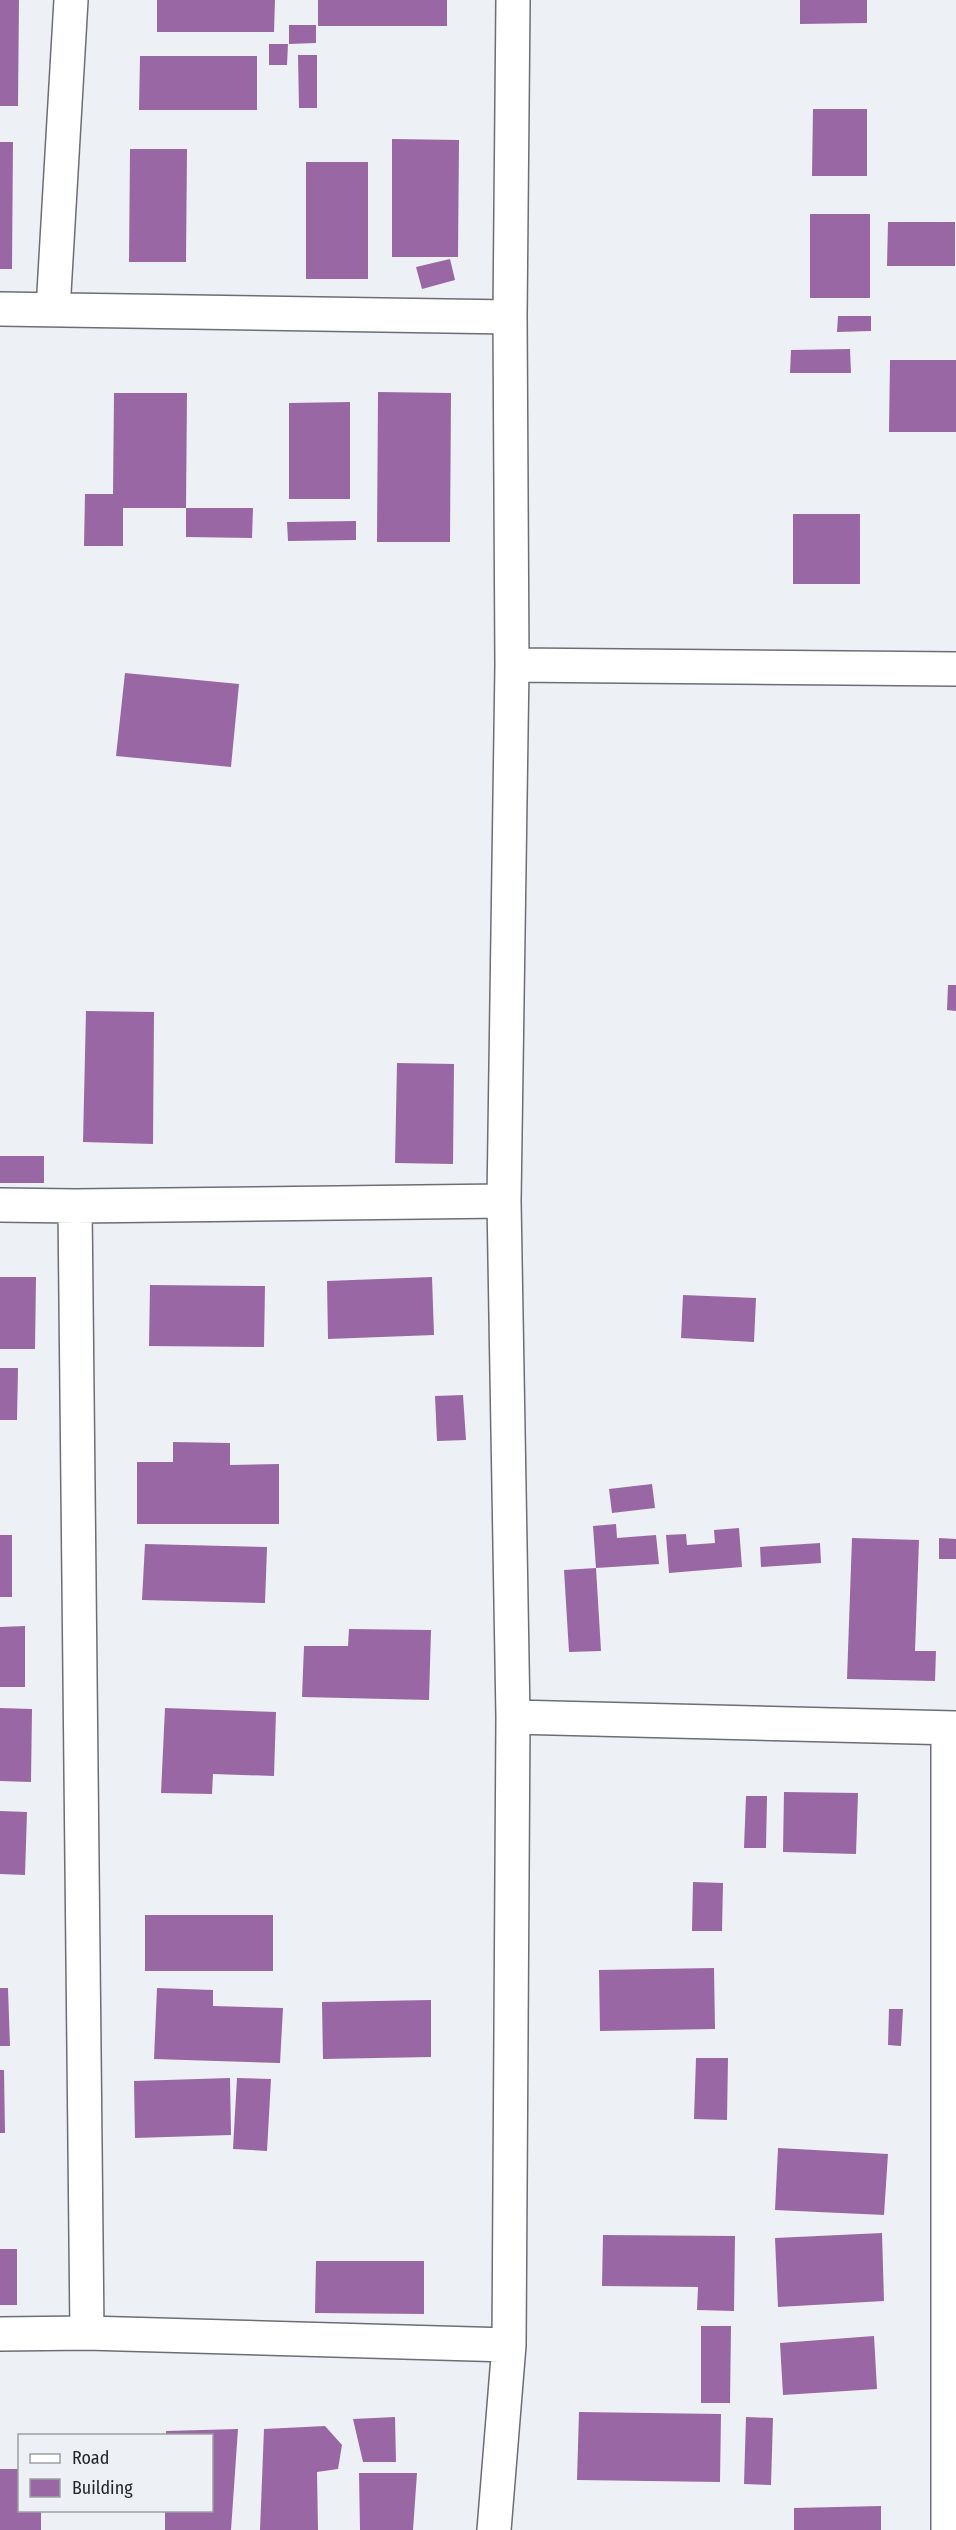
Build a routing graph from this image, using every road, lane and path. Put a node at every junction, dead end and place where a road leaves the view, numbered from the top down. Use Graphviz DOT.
graph roads {
  1 [pos="71,0"];
  2 [pos="513,0"];
  3 [pos="0,309"];
  4 [pos="53,310"];
  5 [pos="510,317"];
  6 [pos="512,665"];
  7 [pos="956,669"];
  8 [pos="504,1201"];
  9 [pos="0,1205"];
  10 [pos="75,1206"];
  11 [pos="513,1717"];
  12 [pos="952,1728"];
  13 [pos="87,2333"];
  14 [pos="0,2334"];
  15 [pos="509,2345"];
  16 [pos="494,2530"];
  17 [pos="948,2530"];
  1 -- 4 [label="street"];
  2 -- 5 [label="street"];
  3 -- 4 [label="street"];
  4 -- 5 [label="street"];
  5 -- 6 [label="street"];
  6 -- 7 [label="street"];
  6 -- 8 [label="street"];
  8 -- 10 [label="street"];
  8 -- 11 [label="street"];
  9 -- 10 [label="street"];
  10 -- 13 [label="street"];
  11 -- 12 [label="street"];
  11 -- 15 [label="street"];
  12 -- 17 [label="street"];
  13 -- 14 [label="street"];
  13 -- 15 [label="street"];
  15 -- 16 [label="street"];
}
